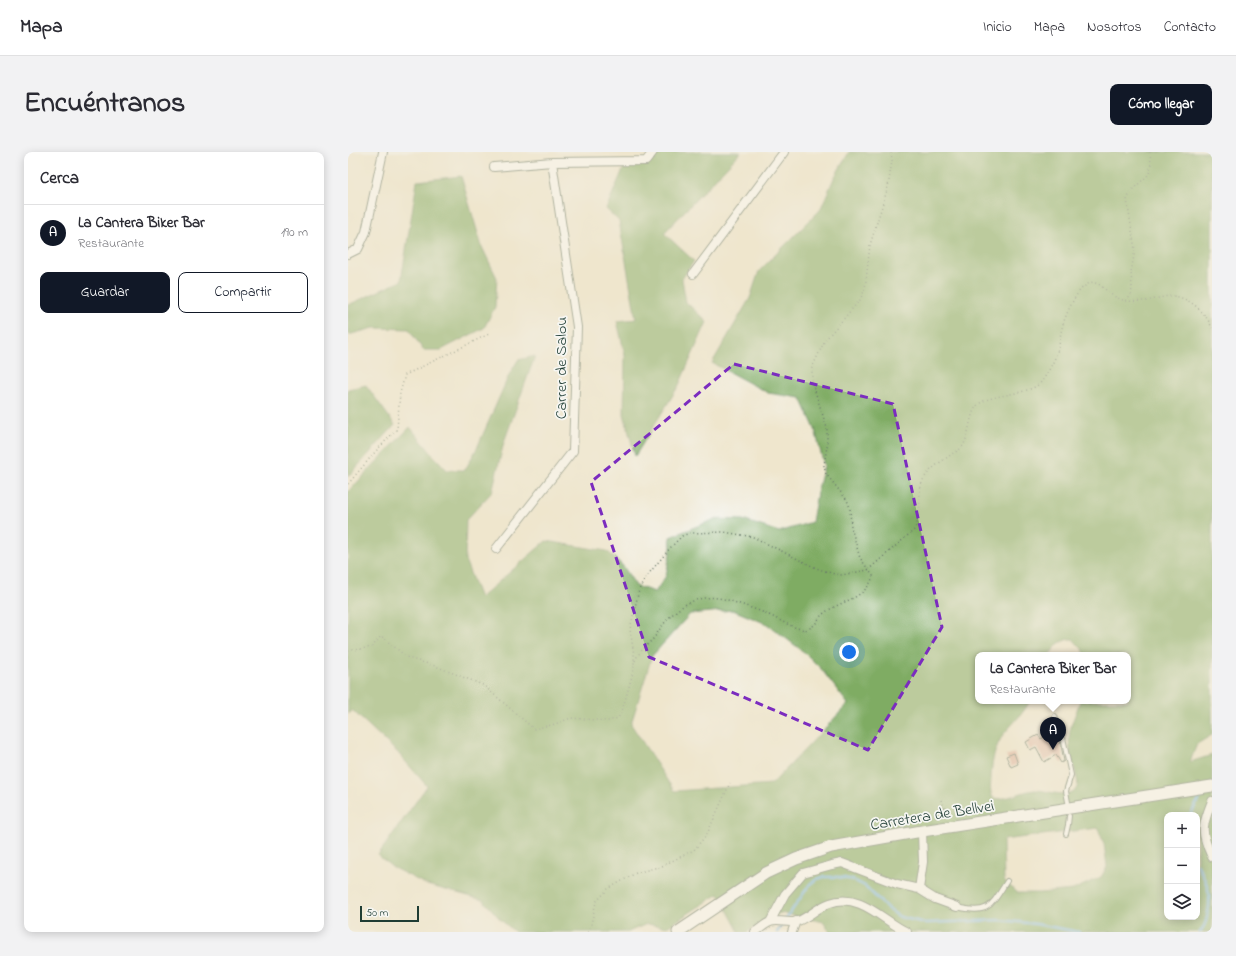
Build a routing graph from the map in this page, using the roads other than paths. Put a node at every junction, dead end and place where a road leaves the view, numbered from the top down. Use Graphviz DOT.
graph roads {
  1 [pos="383,152"];
  2 [pos="653,152"];
  3 [pos="784,152"];
  4 [pos="552,162"];
  5 [pos="494,166"];
  6 [pos="348,254"];
  7 [pos="693,274"];
  8 [pos="496,549"];
  9 [pos="1055,716"];
  10 [pos="1212,786"];
  11 [pos="1212,801"];
  12 [pos="1068,802"];
  13 [pos="1069,816"];
  14 [pos="922,831"];
  15 [pos="1066,834"];
  16 [pos="1212,857"];
  17 [pos="1007,881"];
  18 [pos="919,889"];
  19 [pos="957,906"];
  20 [pos="796,921"];
  21 [pos="774,922"];
  22 [pos="678,932"];
  23 [pos="755,932"];
  24 [pos="792,932"];
  25 [pos="907,932"];
  1 -- 6 [label="street"];
  2 -- 4 [label="street"];
  3 -- 7 [label="street"];
  4 -- 5 [label="street"];
  4 -- 8 [label="street, Carrer de Salou"];
  9 -- 12 [label="lane"];
  10 -- 14 [label="main road, Carretera de Bellvei"];
  11 -- 16 [label="street"];
  13 -- 15 [label="lane"];
  14 -- 18 [label="street"];
  14 -- 22 [label="main road, Carretera de Bellvei"];
  17 -- 19 [label="lane"];
  18 -- 19 [label="street"];
  18 -- 21 [label="street"];
  20 -- 21 [label="street"];
  20 -- 24 [label="street"];
  20 -- 25 [label="street"];
  21 -- 23 [label="street"];
}
